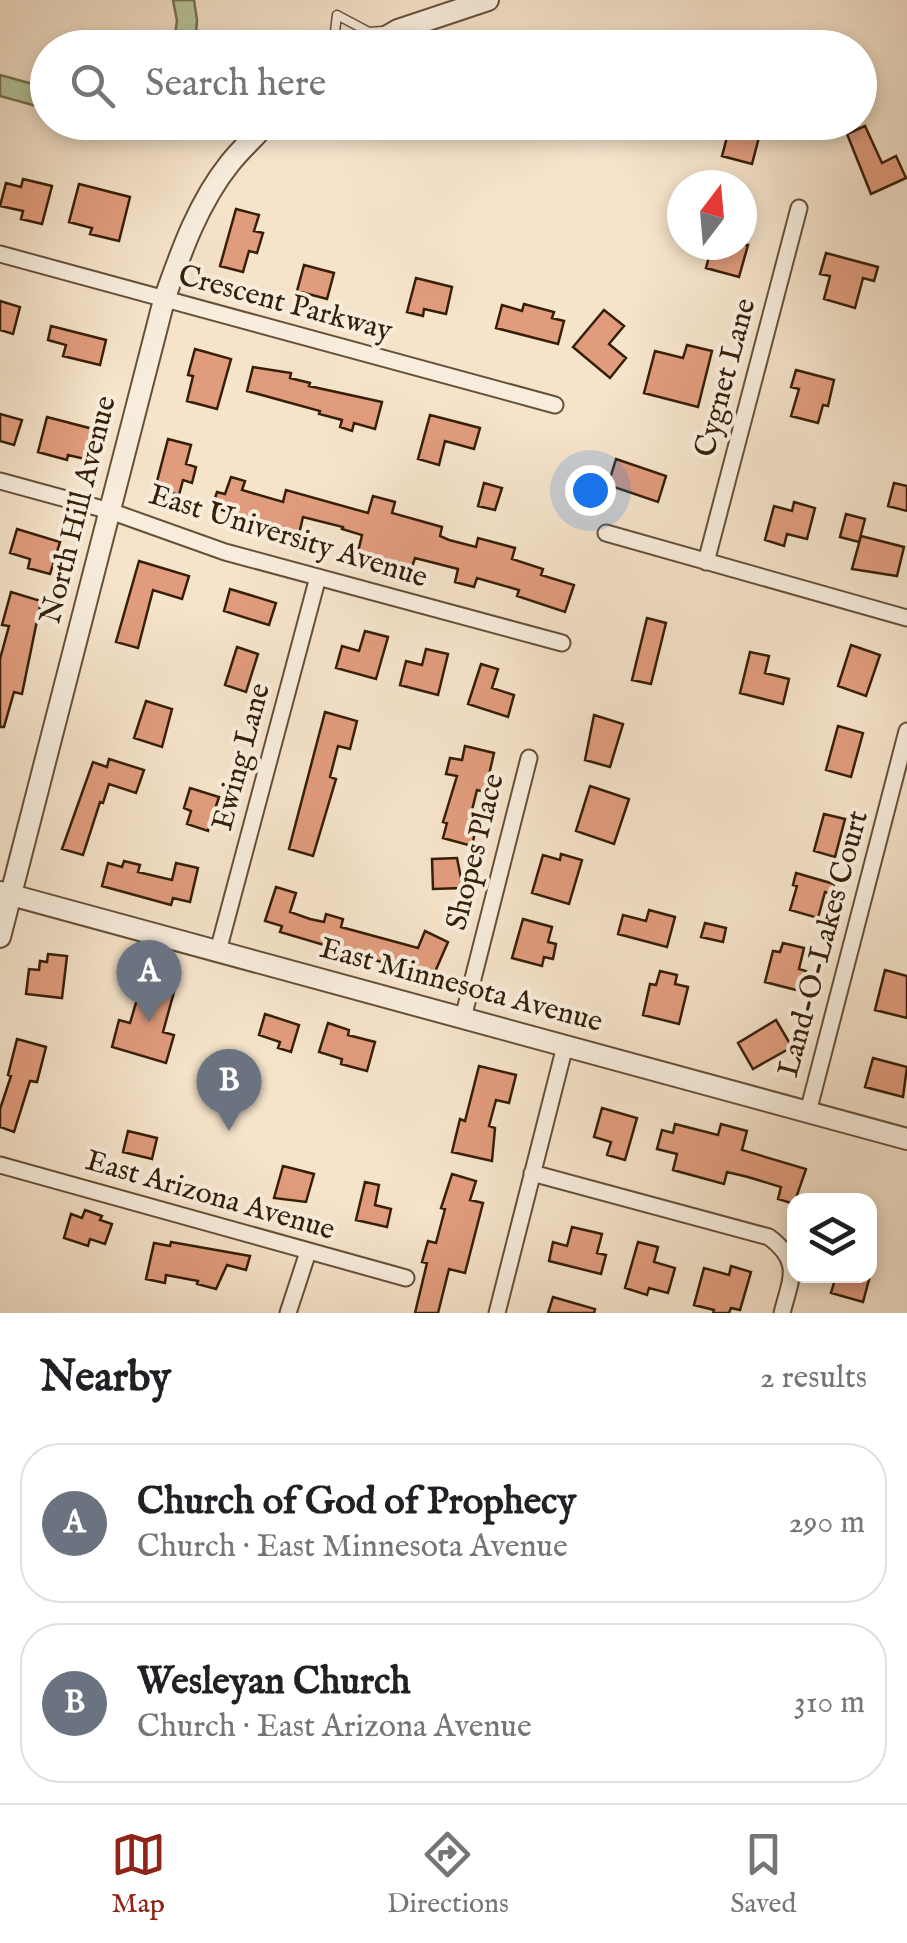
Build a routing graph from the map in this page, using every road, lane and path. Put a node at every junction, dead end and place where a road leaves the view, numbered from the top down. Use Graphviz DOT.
graph roads {
  1 [pos="488,0"];
  2 [pos="335,30"];
  3 [pos="364,30"];
  4 [pos="398,30"];
  5 [pos="251,140"];
  6 [pos="799,208"];
  7 [pos="0,254"];
  8 [pos="164,300"];
  9 [pos="555,405"];
  10 [pos="0,481"];
  11 [pos="110,511"];
  12 [pos="606,533"];
  13 [pos="706,562"];
  14 [pos="318,577"];
  15 [pos="907,618"];
  16 [pos="562,643"];
  17 [pos="907,731"];
  18 [pos="528,758"];
  19 [pos="6,894"];
  20 [pos="0,938"];
  21 [pos="218,951"];
  22 [pos="463,1018"];
  23 [pos="565,1046"];
  24 [pos="808,1112"];
  25 [pos="907,1139"];
  26 [pos="0,1165"];
  27 [pos="532,1172"];
  28 [pos="308,1252"];
  29 [pos="406,1278"];
  30 [pos="288,1313"];
  31 [pos="497,1313"];
  32 [pos="782,1313"];
  1 -- 4 [label="street"];
  2 -- 3 [label="lane"];
  5 -- 8 [label="street, North Hill Avenue"];
  6 -- 13 [label="street, Cygnet Lane"];
  7 -- 8 [label="street, Crescent Parkway"];
  8 -- 9 [label="street, Crescent Parkway"];
  8 -- 11 [label="street, North Hill Avenue"];
  10 -- 11 [label="street, East University Avenue"];
  11 -- 14 [label="street, East University Avenue"];
  11 -- 19 [label="street, North Hill Avenue"];
  12 -- 13 [label="street"];
  13 -- 15 [label="street"];
  14 -- 16 [label="street, East University Avenue"];
  14 -- 21 [label="street, Ewing Lane"];
  17 -- 24 [label="street, Land-O-Lakes Court"];
  18 -- 22 [label="street, Shopes Place"];
  19 -- 20 [label="street, North Hill Avenue"];
  19 -- 21 [label="street, East Minnesota Avenue"];
  21 -- 22 [label="street, East Minnesota Avenue"];
  22 -- 23 [label="street, East Minnesota Avenue"];
  23 -- 24 [label="street, East Minnesota Avenue"];
  23 -- 27 [label="street"];
  24 -- 25 [label="street, East Minnesota Avenue"];
  26 -- 28 [label="street, East Arizona Avenue"];
  27 -- 31 [label="street"];
  27 -- 32 [label="street"];
  28 -- 29 [label="street, East Arizona Avenue"];
  28 -- 30 [label="street"];
}
